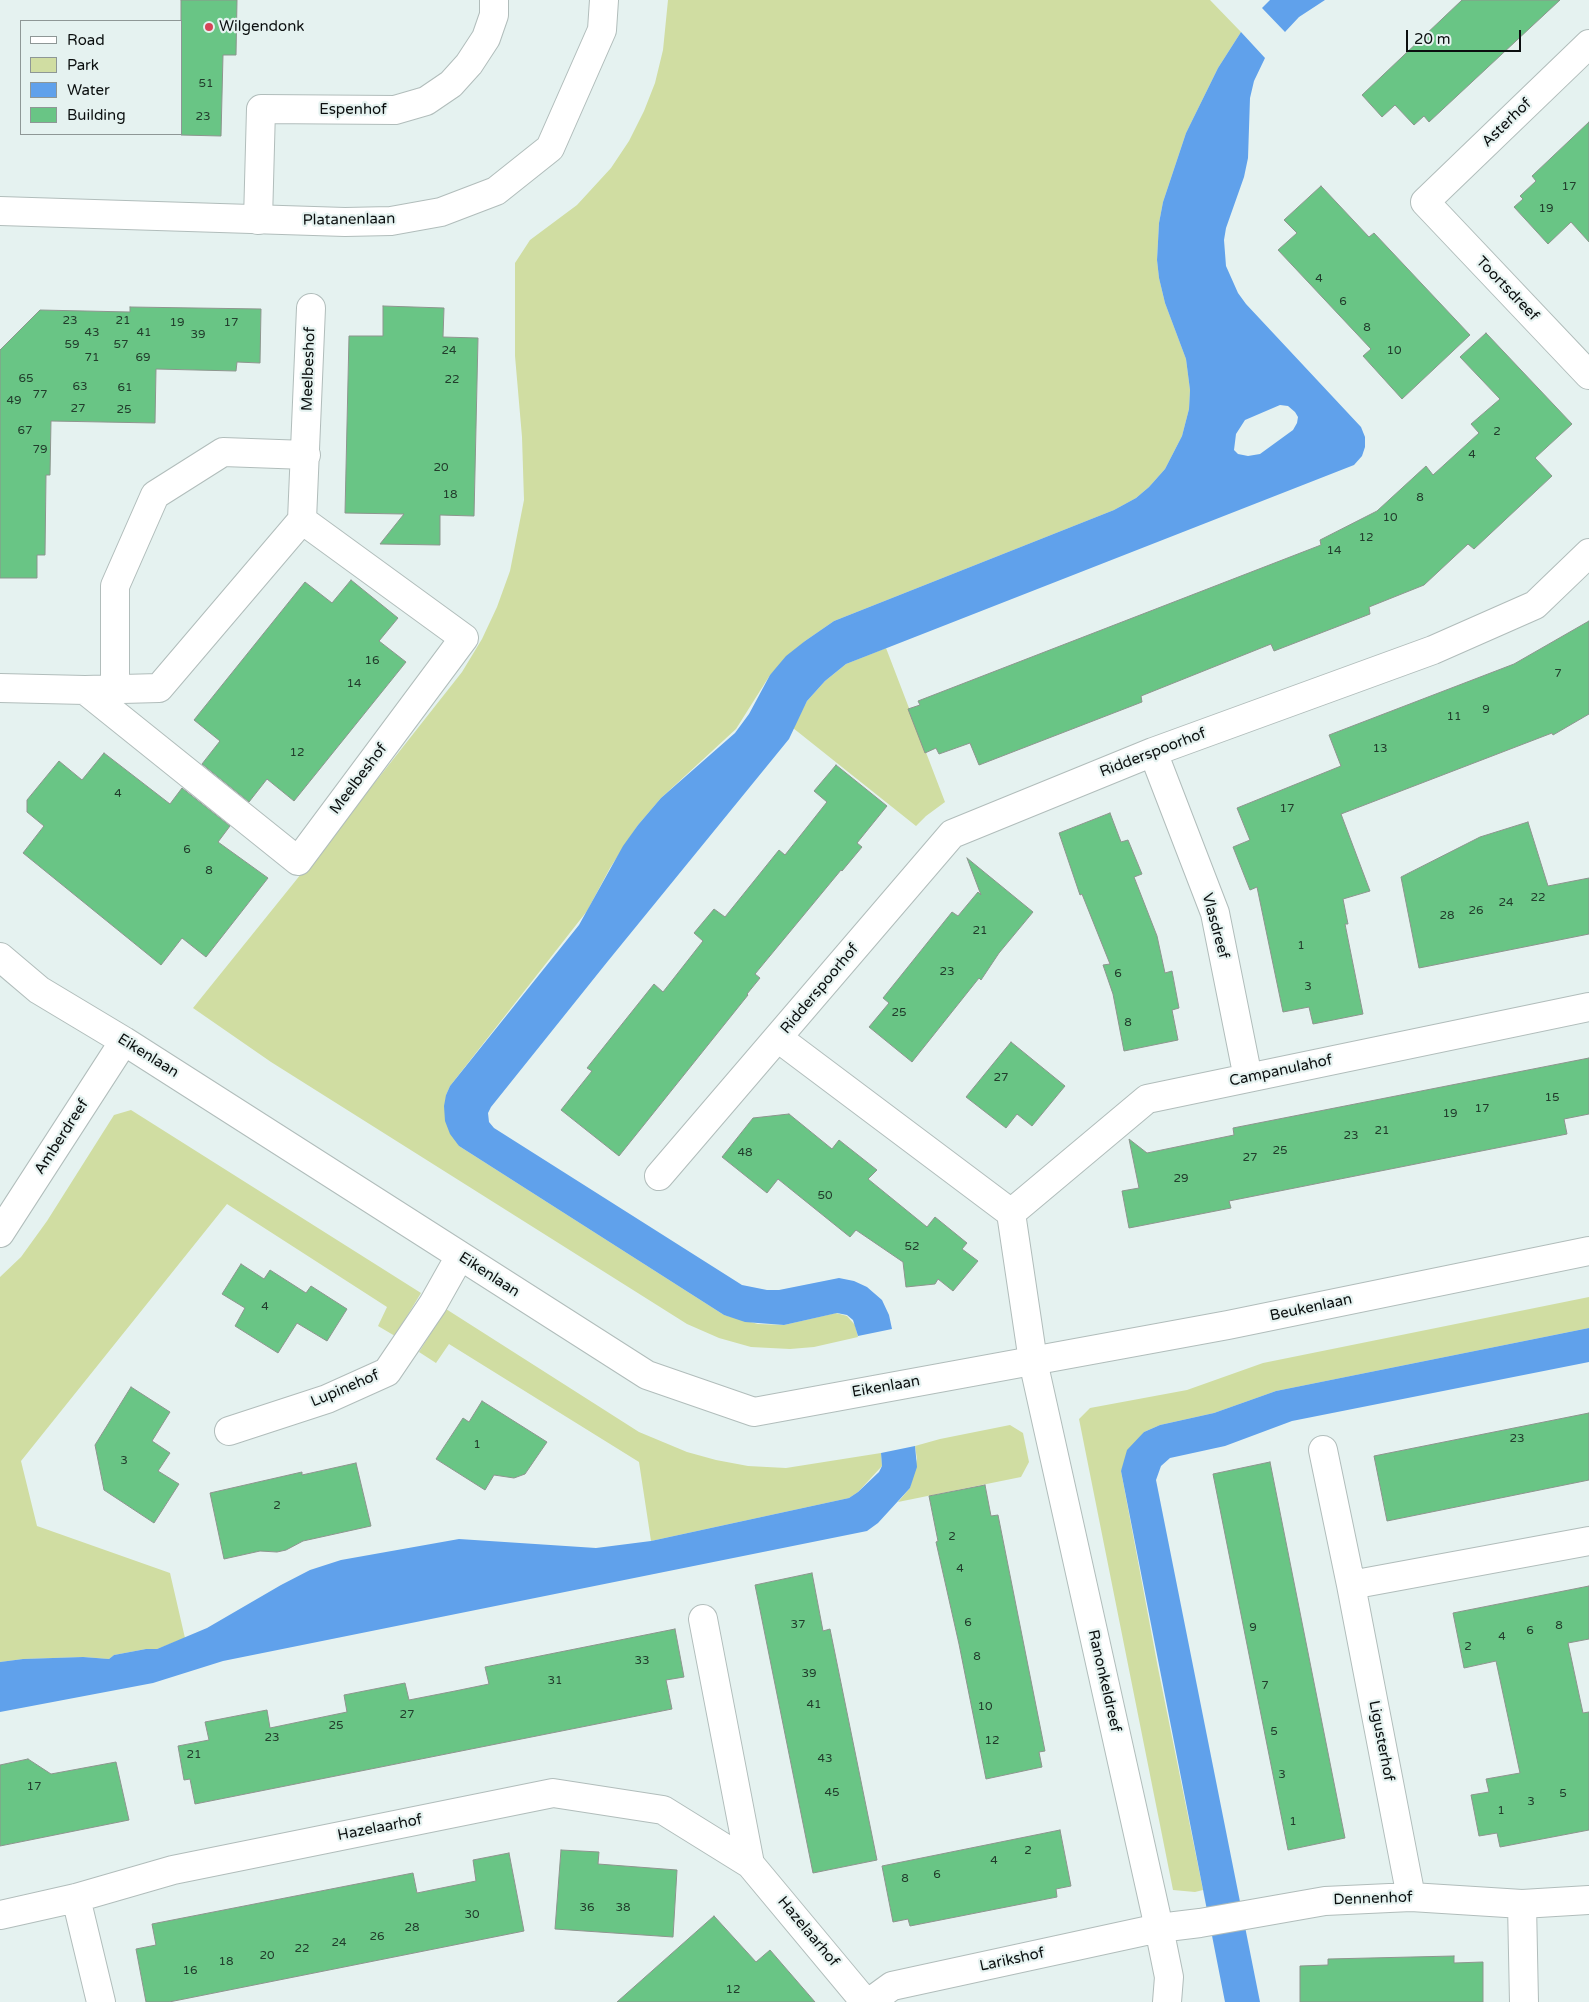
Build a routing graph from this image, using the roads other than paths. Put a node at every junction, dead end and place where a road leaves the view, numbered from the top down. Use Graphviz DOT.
graph roads {
  1 [pos="494,0"];
  2 [pos="604,0"];
  3 [pos="1589,44"];
  4 [pos="1425,202"];
  5 [pos="0,211"];
  6 [pos="258,220"];
  7 [pos="311,308"];
  8 [pos="1589,375"];
  9 [pos="306,455"];
  10 [pos="302,520"];
  11 [pos="1589,553"];
  12 [pos="0,688"];
  13 [pos="115,689"];
  14 [pos="85,690"];
  15 [pos="1153,752"];
  16 [pos="0,956"];
  17 [pos="1589,1007"];
  18 [pos="778,1038"];
  19 [pos="124,1041"];
  20 [pos="1248,1078"];
  21 [pos="659,1176"];
  22 [pos="1011,1213"];
  23 [pos="0,1233"];
  24 [pos="1589,1250"];
  25 [pos="460,1256"];
  26 [pos="1033,1361"];
  27 [pos="229,1431"];
  28 [pos="1323,1450"];
  29 [pos="1589,1541"];
  30 [pos="1351,1585"];
  31 [pos="703,1619"];
  32 [pos="750,1864"];
  33 [pos="1411,1897"];
  34 [pos="76,1898"];
  35 [pos="1589,1900"];
  36 [pos="1522,1904"];
  37 [pos="0,1914"];
  38 [pos="1158,1928"];
  39 [pos="102,2002"];
  40 [pos="865,2002"];
  41 [pos="870,2002"];
  42 [pos="1168,2002"];
  43 [pos="1524,2002"];
  1 -- 6 [label="street, Espenhof"];
  2 -- 6 [label="street, Platanenlaan"];
  3 -- 4 [label="street, Asterhof"];
  4 -- 8 [label="street, Toortsdreef"];
  5 -- 6 [label="street, Platanenlaan"];
  7 -- 9 [label="street, Meelbeshof"];
  9 -- 10 [label="street, Meelbeshof"];
  9 -- 13 [label="street"];
  10 -- 13 [label="street"];
  10 -- 14 [label="street, Meelbeshof"];
  11 -- 15 [label="street, Ridderspoorhof"];
  12 -- 14 [label="street"];
  13 -- 14 [label="street"];
  15 -- 18 [label="street, Ridderspoorhof"];
  15 -- 20 [label="street, Vlasdreef"];
  16 -- 19 [label="street, Eikenlaan"];
  17 -- 20 [label="street, Campanulahof"];
  18 -- 21 [label="street, Ridderspoorhof"];
  18 -- 22 [label="street, Ridderspoorhof"];
  19 -- 23 [label="street, Amberdreef"];
  19 -- 25 [label="street, Eikenlaan"];
  20 -- 22 [label="street, Campanulahof"];
  22 -- 26 [label="street"];
  24 -- 26 [label="street, Beukenlaan"];
  25 -- 26 [label="street, Eikenlaan"];
  25 -- 27 [label="street, Lupinehof"];
  26 -- 38 [label="street, Ranonkeldreef"];
  28 -- 30 [label="street, Ligusterhof"];
  29 -- 30 [label="street"];
  30 -- 33 [label="street, Ligusterhof"];
  31 -- 32 [label="street, Hazelaarhof"];
  32 -- 34 [label="street, Hazelaarhof"];
  32 -- 40 [label="street, Hazelaarhof"];
  33 -- 36 [label="street, Dennenhof"];
  33 -- 38 [label="street, Dennenhof"];
  34 -- 37 [label="street, Hazelaarhof"];
  34 -- 39 [label="street"];
  35 -- 36 [label="street, Dennenhof"];
  36 -- 43 [label="street"];
  38 -- 41 [label="street, Larikshof"];
  38 -- 42 [label="street, Ranonkeldreef"];
}
